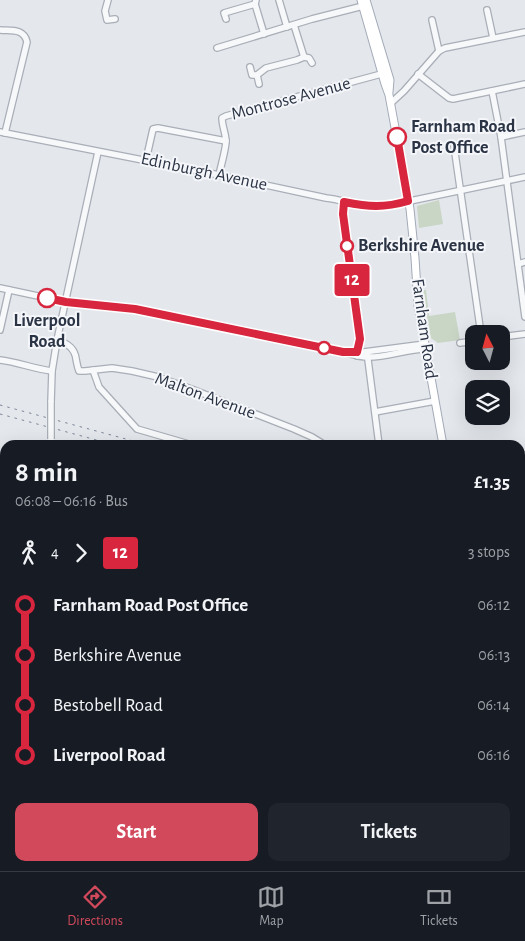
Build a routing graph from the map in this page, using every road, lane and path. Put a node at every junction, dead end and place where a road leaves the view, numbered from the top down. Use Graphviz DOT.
graph roads {
  1 [pos="108,0"];
  2 [pos="279,0"];
  3 [pos="255,2"];
  4 [pos="364,3"];
  5 [pos="487,10"];
  6 [pos="115,19"];
  7 [pos="226,19"];
  8 [pos="432,20"];
  9 [pos="294,25"];
  10 [pos="287,27"];
  11 [pos="0,30"];
  12 [pos="525,32"];
  13 [pos="264,34"];
  14 [pos="493,38"];
  15 [pos="218,48"];
  16 [pos="439,51"];
  17 [pos="304,57"];
  18 [pos="312,63"];
  19 [pos="250,67"];
  20 [pos="385,73"];
  21 [pos="418,74"];
  22 [pos="257,75"];
  23 [pos="259,84"];
  24 [pos="525,84"];
  25 [pos="492,91"];
  26 [pos="391,103"];
  27 [pos="2,132"];
  28 [pos="525,132"];
  29 [pos="501,137"];
  30 [pos="226,141"];
  31 [pos="454,146"];
  32 [pos="98,152"];
  33 [pos="146,160"];
  34 [pos="219,175"];
  35 [pos="525,177"];
  36 [pos="506,181"];
  37 [pos="460,191"];
  38 [pos="408,201"];
  39 [pos="344,202"];
  40 [pos="525,262"];
  41 [pos="518,264"];
  42 [pos="0,288"];
  43 [pos="9,290"];
  44 [pos="66,302"];
  45 [pos="525,317"];
  46 [pos="480,325"];
  47 [pos="0,330"];
  48 [pos="525,334"];
  49 [pos="510,336"];
  50 [pos="57,340"];
  51 [pos="465,342"];
  52 [pos="460,343"];
  53 [pos="425,347"];
  54 [pos="357,354"];
  55 [pos="367,355"];
  56 [pos="0,360"];
  57 [pos="93,370"];
  58 [pos="52,371"];
  59 [pos="435,401"];
  60 [pos="375,412"];
  61 [pos="51,440"];
  62 [pos="176,440"];
  63 [pos="317,440"];
  64 [pos="378,440"];
  65 [pos="442,440"];
  1 -- 6 [label="street"];
  2 -- 10 [label="street"];
  3 -- 7 [label="street"];
  3 -- 13 [label="street"];
  4 -- 9 [label="street"];
  4 -- 20 [label="main road, Farnham Road"];
  5 -- 14 [label="street"];
  8 -- 16 [label="street"];
  9 -- 10 [label="street"];
  9 -- 17 [label="street"];
  10 -- 13 [label="street"];
  11 -- 27 [label="street"];
  12 -- 14 [label="street"];
  13 -- 15 [label="street"];
  14 -- 16 [label="street"];
  16 -- 21 [label="street"];
  17 -- 18 [label="street"];
  17 -- 22 [label="street"];
  19 -- 22 [label="street"];
  20 -- 26 [label="main road, Farnham Road"];
  20 -- 30 [label="street, Montrose Avenue"];
  21 -- 25 [label="street"];
  21 -- 26 [label="street"];
  22 -- 23 [label="street"];
  24 -- 25 [label="street"];
  25 -- 29 [label="street"];
  26 -- 38 [label="main road, Farnham Road"];
  27 -- 32 [label="street, Edinburgh Avenue"];
  28 -- 29 [label="street"];
  29 -- 36 [label="street"];
  30 -- 33 [label="street, Montrose Avenue"];
  30 -- 34 [label="street, Montrose Avenue"];
  31 -- 37 [label="street"];
  32 -- 33 [label="street, Edinburgh Avenue"];
  32 -- 44 [label="street"];
  33 -- 34 [label="street, Edinburgh Avenue"];
  34 -- 39 [label="street, Edinburgh Avenue"];
  35 -- 36 [label="street, Edinburgh Avenue"];
  36 -- 37 [label="street, Edinburgh Avenue"];
  36 -- 41 [label="street"];
  37 -- 38 [label="street, Edinburgh Avenue"];
  37 -- 46 [label="street"];
  38 -- 39 [label="street, Edinburgh Avenue"];
  38 -- 53 [label="main road, Farnham Road"];
  39 -- 54 [label="street"];
  40 -- 41 [label="street"];
  41 -- 45 [label="street"];
  42 -- 43 [label="street"];
  43 -- 44 [label="street"];
  43 -- 47 [label="street"];
  44 -- 50 [label="street"];
  44 -- 54 [label="street"];
  48 -- 49 [label="street"];
  50 -- 57 [label="street, Malton Avenue"];
  50 -- 58 [label="street"];
  51 -- 52 [label="street"];
  53 -- 55 [label="street"];
  53 -- 59 [label="main road, Farnham Road"];
  54 -- 55 [label="street"];
  55 -- 60 [label="street"];
  56 -- 58 [label="street"];
  57 -- 62 [label="street"];
  57 -- 63 [label="street, Malton Avenue"];
  58 -- 61 [label="street, bridge"];
  59 -- 60 [label="street"];
  59 -- 65 [label="main road, Farnham Road"];
  60 -- 64 [label="street"];
}
